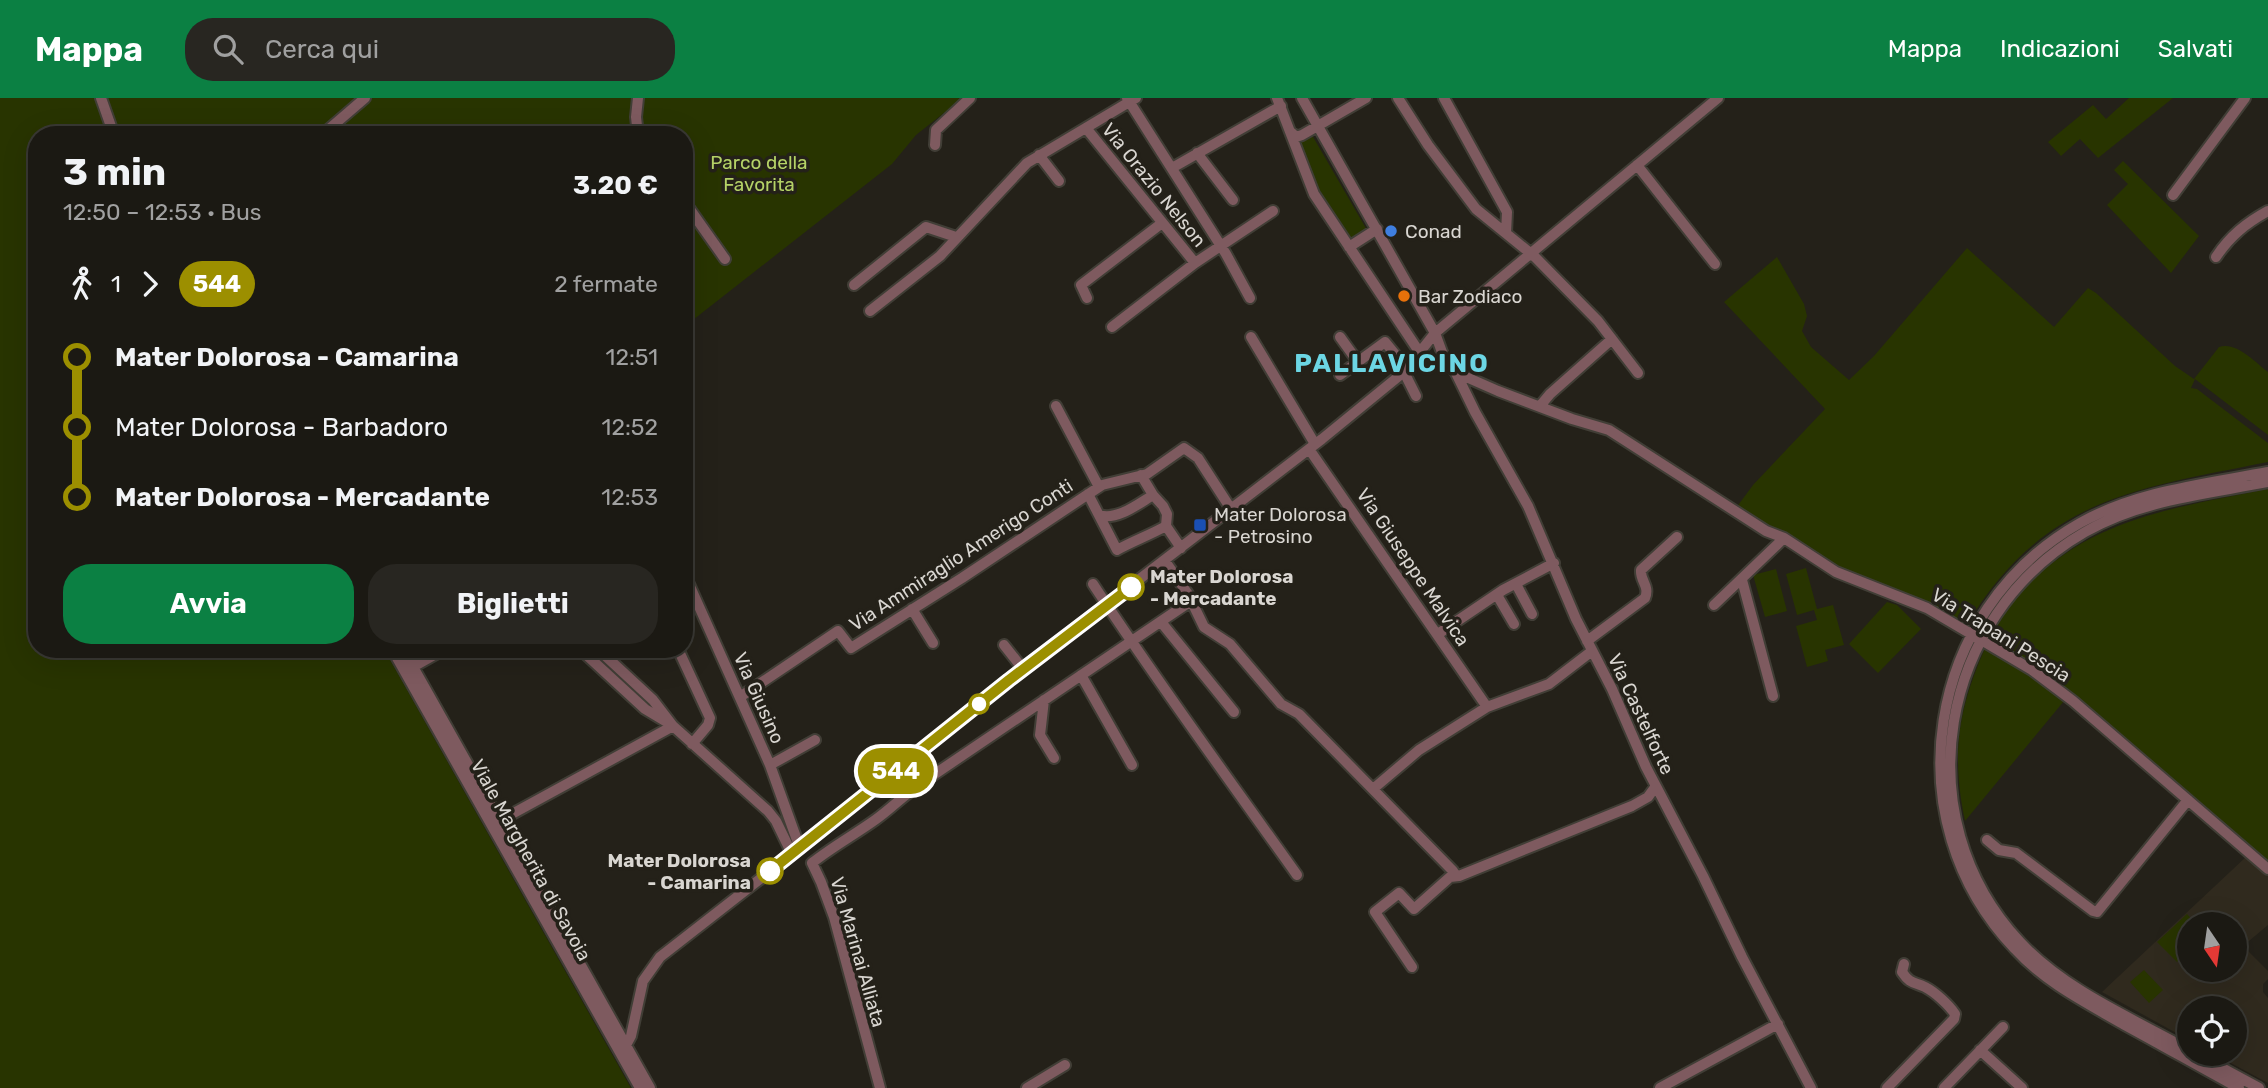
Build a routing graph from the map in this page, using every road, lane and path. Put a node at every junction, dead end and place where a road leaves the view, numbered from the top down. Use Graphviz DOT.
graph roads {
  1 [pos="101,98"];
  2 [pos="365,98"];
  3 [pos="638,98"];
  4 [pos="970,98"];
  5 [pos="1366,98"];
  6 [pos="1398,98"];
  7 [pos="1444,98"];
  8 [pos="1718,98"];
  9 [pos="2245,98"];
  10 [pos="1131,99"];
  11 [pos="1279,102"];
  12 [pos="1304,102"];
  13 [pos="1286,118"];
  14 [pos="111,126"];
  15 [pos="332,126"];
  16 [pos="637,126"];
  17 [pos="1318,126"];
  18 [pos="1086,128"];
  19 [pos="1292,133"];
  20 [pos="934,145"];
  21 [pos="1197,153"];
  22 [pos="1039,155"];
  23 [pos="1637,165"];
  24 [pos="1172,168"];
  25 [pos="1059,181"];
  26 [pos="2173,195"];
  27 [pos="1233,200"];
  28 [pos="1273,211"];
  29 [pos="2268,211"];
  30 [pos="693,214"];
  31 [pos="1162,223"];
  32 [pos="1377,229"];
  33 [pos="1506,233"];
  34 [pos="956,237"];
  35 [pos="1220,245"];
  36 [pos="1349,247"];
  37 [pos="1530,253"];
  38 [pos="2216,257"];
  39 [pos="725,259"];
  40 [pos="1195,263"];
  41 [pos="1715,264"];
  42 [pos="854,285"];
  43 [pos="1250,298"];
  44 [pos="1087,299"];
  45 [pos="870,311"];
  46 [pos="1112,327"];
  47 [pos="1435,332"];
  48 [pos="1251,337"];
  49 [pos="1340,337"];
  50 [pos="1612,339"];
  51 [pos="1420,353"];
  52 [pos="1443,355"];
  53 [pos="1358,362"];
  54 [pos="1406,370"];
  55 [pos="1456,373"];
  56 [pos="1638,373"];
  57 [pos="1340,375"];
  58 [pos="1416,396"];
  59 [pos="1056,406"];
  60 [pos="1539,406"];
  61 [pos="1312,447"];
  62 [pos="2268,472"];
  63 [pos="1142,475"];
  64 [pos="2268,482"];
  65 [pos="1101,486"];
  66 [pos="1088,494"];
  67 [pos="1153,495"];
  68 [pos="1231,509"];
  69 [pos="1099,515"];
  70 [pos="1166,526"];
  71 [pos="1676,537"];
  72 [pos="1784,538"];
  73 [pos="1181,548"];
  74 [pos="1165,561"];
  75 [pos="1554,563"];
  76 [pos="1742,580"];
  77 [pos="1516,583"];
  78 [pos="1093,584"];
  79 [pos="693,593"];
  80 [pos="1497,595"];
  81 [pos="1191,601"];
  82 [pos="1107,605"];
  83 [pos="1714,605"];
  84 [pos="912,609"];
  85 [pos="1532,614"];
  86 [pos="1161,622"];
  87 [pos="1514,624"];
  88 [pos="1438,634"];
  89 [pos="1976,636"];
  90 [pos="1131,642"];
  91 [pos="933,643"];
  92 [pos="1004,645"];
  93 [pos="1590,646"];
  94 [pos="397,658"];
  95 [pos="408,658"];
  96 [pos="429,658"];
  97 [pos="590,658"];
  98 [pos="608,658"];
  99 [pos="682,658"];
  100 [pos="413,667"];
  101 [pos="1023,670"];
  102 [pos="1081,675"];
  103 [pos="1773,696"];
  104 [pos="740,697"];
  105 [pos="1044,700"];
  106 [pos="1487,706"];
  107 [pos="1234,712"];
  108 [pos="673,726"];
  109 [pos="815,740"];
  110 [pos="692,744"];
  111 [pos="1054,758"];
  112 [pos="908,761"];
  113 [pos="770,765"];
  114 [pos="1132,765"];
  115 [pos="923,782"];
  116 [pos="1656,786"];
  117 [pos="1373,789"];
  118 [pos="2188,800"];
  119 [pos="501,820"];
  120 [pos="1987,840"];
  121 [pos="800,853"];
  122 [pos="2268,869"];
  123 [pos="1297,875"];
  124 [pos="1456,876"];
  125 [pos="1904,964"];
  126 [pos="1412,967"];
  127 [pos="1778,1024"];
  128 [pos="2003,1027"];
  129 [pos="2177,1043"];
  130 [pos="622,1047"];
  131 [pos="1980,1050"];
  132 [pos="1065,1065"];
  133 [pos="2218,1066"];
  134 [pos="1664,1087"];
  135 [pos="640,1088"];
  136 [pos="650,1088"];
  137 [pos="880,1088"];
  138 [pos="1027,1088"];
  139 [pos="1811,1088"];
  140 [pos="1886,1088"];
  141 [pos="1944,1088"];
  142 [pos="2022,1088"];
  143 [pos="2239,1088"];
  144 [pos="2259,1088"];
  1 -- 14 [label="street"];
  2 -- 15 [label="street"];
  3 -- 16 [label="street"];
  4 -- 20 [label="street"];
  5 -- 17 [label="street"];
  6 -- 33 [label="street"];
  7 -- 33 [label="street"];
  8 -- 23 [label="street"];
  9 -- 26 [label="street"];
  10 -- 18 [label="street"];
  10 -- 24 [label="street"];
  11 -- 13 [label="street"];
  11 -- 21 [label="street"];
  12 -- 13 [label="street"];
  12 -- 17 [label="street, Via Castelforte"];
  13 -- 19 [label="street"];
  17 -- 19 [label="street"];
  17 -- 32 [label="street, Via Castelforte"];
  18 -- 22 [label="street"];
  18 -- 31 [label="street, Via Orazio Nelson"];
  19 -- 36 [label="street"];
  21 -- 24 [label="street"];
  21 -- 27 [label="street"];
  22 -- 25 [label="street"];
  22 -- 34 [label="street"];
  23 -- 37 [label="street"];
  23 -- 41 [label="street"];
  24 -- 35 [label="street"];
  28 -- 35 [label="street"];
  29 -- 38 [label="street"];
  30 -- 39 [label="street"];
  31 -- 40 [label="street, Via Orazio Nelson"];
  31 -- 44 [label="street"];
  32 -- 36 [label="street"];
  32 -- 47 [label="street, Via Castelforte"];
  33 -- 37 [label="street"];
  34 -- 42 [label="street"];
  34 -- 45 [label="street"];
  35 -- 40 [label="street"];
  35 -- 43 [label="street"];
  36 -- 51 [label="street"];
  37 -- 47 [label="street"];
  37 -- 50 [label="street"];
  40 -- 46 [label="street"];
  47 -- 51 [label="street"];
  47 -- 52 [label="street, Via Castelforte"];
  48 -- 61 [label="street, Via Giuseppe Malvica"];
  49 -- 53 [label="street"];
  50 -- 56 [label="street"];
  50 -- 60 [label="street"];
  51 -- 52 [label="street"];
  51 -- 54 [label="street"];
  52 -- 55 [label="street, Via Castelforte"];
  53 -- 54 [label="street"];
  53 -- 57 [label="street"];
  54 -- 58 [label="street"];
  54 -- 61 [label="street"];
  55 -- 60 [label="street, Via Trapani Pescia"];
  55 -- 75 [label="street, Via Castelforte"];
  59 -- 65 [label="street"];
  60 -- 72 [label="street, Via Trapani Pescia"];
  61 -- 68 [label="street"];
  61 -- 88 [label="street, Via Giuseppe Malvica"];
  62 -- 89 [label="street"];
  63 -- 65 [label="street, Via Ammiraglio Amerigo Conti"];
  63 -- 67 [label="street"];
  63 -- 68 [label="street, Via Ammiraglio Amerigo Conti"];
  64 -- 89 [label="street"];
  65 -- 66 [label="street, Via Ammiraglio Amerigo Conti"];
  66 -- 69 [label="street"];
  66 -- 84 [label="street, Via Ammiraglio Amerigo Conti"];
  67 -- 69 [label="street"];
  67 -- 70 [label="street"];
  68 -- 73 [label="street"];
  69 -- 70 [label="street"];
  70 -- 73 [label="street"];
  71 -- 93 [label="street"];
  72 -- 76 [label="street"];
  72 -- 89 [label="street, Via Trapani Pescia"];
  73 -- 74 [label="street"];
  74 -- 81 [label="street"];
  74 -- 82 [label="street"];
  75 -- 77 [label="street"];
  75 -- 93 [label="street, Via Castelforte"];
  76 -- 83 [label="street"];
  76 -- 103 [label="street"];
  77 -- 80 [label="street"];
  77 -- 85 [label="street"];
  78 -- 82 [label="street"];
  79 -- 104 [label="street, Via Giusino"];
  80 -- 87 [label="street"];
  80 -- 88 [label="street"];
  81 -- 86 [label="street, Via Marinai Alliata"];
  81 -- 117 [label="street"];
  82 -- 90 [label="street"];
  82 -- 101 [label="street"];
  84 -- 91 [label="street"];
  84 -- 104 [label="street, Via Ammiraglio Amerigo Conti"];
  86 -- 90 [label="street, Via Marinai Alliata"];
  86 -- 107 [label="street"];
  88 -- 106 [label="street, Via Giuseppe Malvica"];
  89 -- 118 [label="street, Via Trapani Pescia"];
  89 -- 129 [label="street"];
  89 -- 143 [label="street"];
  90 -- 102 [label="street, Via Marinai Alliata"];
  90 -- 123 [label="street"];
  92 -- 101 [label="street"];
  93 -- 106 [label="street"];
  93 -- 116 [label="street, Via Castelforte"];
  94 -- 130 [label="street, Viale Margherita di Savoia"];
  95 -- 100 [label="street, Viale Margherita di Savoia"];
  96 -- 100 [label="street"];
  97 -- 108 [label="street"];
  98 -- 108 [label="street"];
  99 -- 110 [label="street"];
  100 -- 119 [label="street, Viale Margherita di Savoia"];
  101 -- 112 [label="street"];
  102 -- 105 [label="street, Via Marinai Alliata"];
  102 -- 114 [label="street"];
  104 -- 113 [label="street, Via Giusino"];
  105 -- 111 [label="street"];
  105 -- 115 [label="street, Via Marinai Alliata"];
  106 -- 117 [label="street"];
  108 -- 110 [label="street"];
  108 -- 119 [label="street"];
  109 -- 113 [label="street"];
  110 -- 121 [label="street"];
  112 -- 115 [label="street"];
  112 -- 121 [label="street, bridge"];
  113 -- 121 [label="street, Via Giusino"];
  115 -- 121 [label="street, Via Marinai Alliata"];
  116 -- 124 [label="street"];
  116 -- 127 [label="street, Via Castelforte"];
  117 -- 124 [label="street"];
  118 -- 120 [label="street"];
  118 -- 122 [label="street, Via Trapani Pescia"];
  119 -- 130 [label="street, Viale Margherita di Savoia"];
  121 -- 130 [label="street"];
  121 -- 137 [label="street, Via Marinai Alliata"];
  124 -- 126 [label="street"];
  125 -- 140 [label="street"];
  127 -- 134 [label="street"];
  127 -- 139 [label="street, Via Castelforte"];
  128 -- 131 [label="street"];
  130 -- 135 [label="street"];
  130 -- 136 [label="street, Viale Margherita di Savoia"];
  131 -- 141 [label="street"];
  131 -- 142 [label="street"];
  132 -- 138 [label="street"];
  133 -- 144 [label="street"];
}
